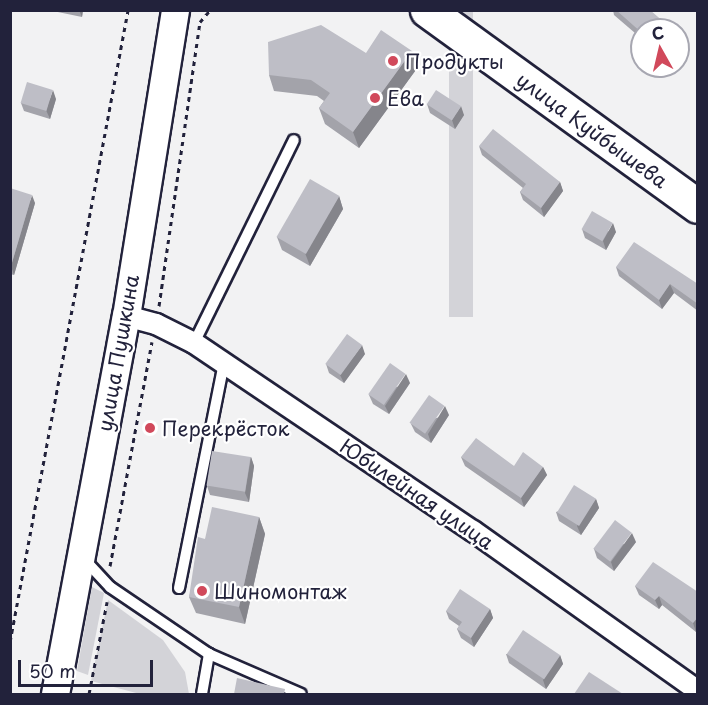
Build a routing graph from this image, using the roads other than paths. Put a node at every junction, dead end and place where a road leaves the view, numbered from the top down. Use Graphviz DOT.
graph roads {
  1 [pos="175,10"];
  2 [pos="427,10"];
  3 [pos="294,140"];
  4 [pos="698,207"];
  5 [pos="126,316"];
  6 [pos="194,343"];
  7 [pos="224,363"];
  8 [pos="81,556"];
  9 [pos="179,588"];
  10 [pos="209,654"];
  11 [pos="698,691"];
  12 [pos="56,694"];
  13 [pos="202,694"];
  14 [pos="301,694"];
  1 -- 5 [label="main road, улица Пушкина"];
  2 -- 4 [label="highway, улица Куйбышева"];
  3 -- 6 [label="lane"];
  5 -- 6 [label="street, Юбилейная улица"];
  5 -- 8 [label="main road, улица Пушкина"];
  6 -- 7 [label="street, Юбилейная улица"];
  7 -- 9 [label="lane"];
  7 -- 11 [label="street, Юбилейная улица"];
  8 -- 10 [label="lane"];
  8 -- 12 [label="main road, улица Пушкина"];
  10 -- 13 [label="lane"];
  10 -- 14 [label="lane"];
}
